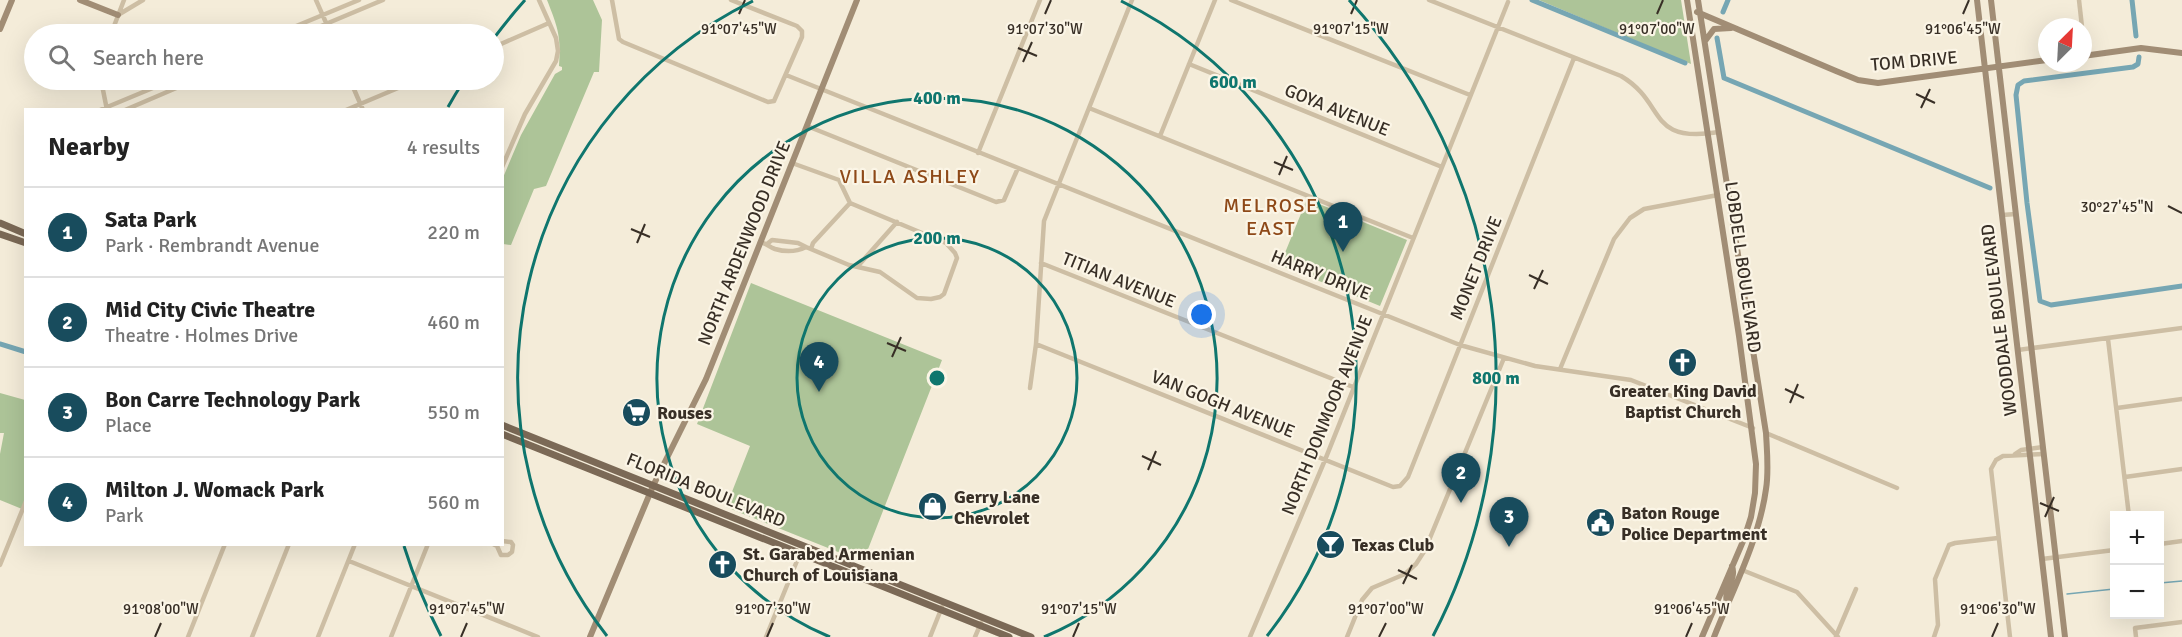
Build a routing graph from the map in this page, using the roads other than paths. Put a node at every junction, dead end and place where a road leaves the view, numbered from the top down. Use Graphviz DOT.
graph roads {
  1 [pos="12,0"];
  2 [pos="80,0"];
  3 [pos="124,0"];
  4 [pos="143,0"];
  5 [pos="316,0"];
  6 [pos="359,0"];
  7 [pos="383,0"];
  8 [pos="539,0"];
  9 [pos="612,0"];
  10 [pos="731,0"];
  11 [pos="857,0"];
  12 [pos="1040,0"];
  13 [pos="1132,0"];
  14 [pos="1215,0"];
  15 [pos="1231,0"];
  16 [pos="1429,0"];
  17 [pos="1687,0"];
  18 [pos="1698,0"];
  19 [pos="1977,0"];
  20 [pos="1991,0"];
  21 [pos="2079,0"];
  22 [pos="1508,2"];
  23 [pos="1689,12"];
  24 [pos="1700,12"];
  25 [pos="118,15"];
  26 [pos="323,15"];
  27 [pos="2081,18"];
  28 [pos="549,23"];
  29 [pos="115,24"];
  30 [pos="302,24"];
  31 [pos="326,24"];
  32 [pos="1735,27"];
  33 [pos="1498,28"];
  34 [pos="0,29"];
  35 [pos="1705,41"];
  36 [pos="504,43"];
  37 [pos="2182,53"];
  38 [pos="2092,54"];
  39 [pos="1574,58"];
  40 [pos="2038,61"];
  41 [pos="1189,64"];
  42 [pos="1998,67"];
  43 [pos="1985,69"];
  44 [pos="786,75"];
  45 [pos="103,90"];
  46 [pos="149,90"];
  47 [pos="172,90"];
  48 [pos="354,90"];
  49 [pos="393,90"];
  50 [pos="822,90"];
  51 [pos="1470,95"];
  52 [pos="360,104"];
  53 [pos="107,108"];
  54 [pos="130,108"];
  55 [pos="351,108"];
  56 [pos="362,108"];
  57 [pos="1089,108"];
  58 [pos="807,126"];
  59 [pos="1719,132"];
  60 [pos="1708,134"];
  61 [pos="1160,136"];
  62 [pos="978,153"];
  63 [pos="504,162"];
  64 [pos="792,163"];
  65 [pos="1442,167"];
  66 [pos="1018,168"];
  67 [pos="1724,168"];
  68 [pos="1714,170"];
  69 [pos="1059,184"];
  70 [pos="1718,195"];
  71 [pos="850,203"];
  72 [pos="2016,214"];
  73 [pos="2002,215"];
  74 [pos="897,222"];
  75 [pos="0,223"];
  76 [pos="24,233"];
  77 [pos="0,234"];
  78 [pos="1413,238"];
  79 [pos="24,242"];
  80 [pos="764,243"];
  81 [pos="809,248"];
  82 [pos="1041,263"];
  83 [pos="858,266"];
  84 [pos="1383,314"];
  85 [pos="1748,321"];
  86 [pos="1737,323"];
  87 [pos="2182,328"];
  88 [pos="2108,339"];
  89 [pos="1036,344"];
  90 [pos="1460,345"];
  91 [pos="2032,348"];
  92 [pos="2018,350"];
  93 [pos="1504,358"];
  94 [pos="1560,369"];
  95 [pos="1030,387"];
  96 [pos="1353,387"];
  97 [pos="2182,399"];
  98 [pos="2117,408"];
  99 [pos="504,426"];
  100 [pos="1753,428"];
  101 [pos="1766,433"];
  102 [pos="504,435"];
  103 [pos="556,447"];
  104 [pos="2044,451"];
  105 [pos="2030,452"];
  106 [pos="553,454"];
  107 [pos="1325,460"];
  108 [pos="2182,469"];
  109 [pos="2126,477"];
  110 [pos="653,486"];
  111 [pos="1400,486"];
  112 [pos="1897,488"];
  113 [pos="650,493"];
  114 [pos="24,506"];
  115 [pos="2129,511"];
  116 [pos="1998,538"];
  117 [pos="504,541"];
  118 [pos="2182,541"];
  119 [pos="2164,543"];
  120 [pos="224,546"];
  121 [pos="288,546"];
  122 [pos="354,546"];
  123 [pos="427,546"];
  124 [pos="496,546"];
  125 [pos="802,550"];
  126 [pos="2110,551"];
  127 [pos="2056,558"];
  128 [pos="2042,559"];
  129 [pos="349,561"];
  130 [pos="0,565"];
  131 [pos="1732,566"];
  132 [pos="850,569"];
  133 [pos="1742,570"];
  134 [pos="412,587"];
  135 [pos="1856,589"];
  136 [pos="944,602"];
  137 [pos="1727,604"];
  138 [pos="941,610"];
  139 [pos="983,618"];
  140 [pos="2182,622"];
  141 [pos="980,626"];
  142 [pos="1837,636"];
  143 [pos="188,637"];
  144 [pos="252,637"];
  145 [pos="318,637"];
  146 [pos="391,637"];
  147 [pos="538,637"];
  148 [pos="590,637"];
  149 [pos="766,637"];
  150 [pos="930,637"];
  151 [pos="975,637"];
  152 [pos="1009,637"];
  153 [pos="1032,637"];
  154 [pos="1250,637"];
  155 [pos="1347,637"];
  156 [pos="1702,637"];
  157 [pos="1714,637"];
  158 [pos="1934,637"];
  159 [pos="2010,637"];
  160 [pos="2051,637"];
  161 [pos="2065,637"];
  162 [pos="2136,637"];
  1 -- 34 [label="street"];
  2 -- 25 [label="street"];
  3 -- 25 [label="street"];
  4 -- 25 [label="street"];
  5 -- 26 [label="street"];
  6 -- 26 [label="street"];
  7 -- 31 [label="street"];
  8 -- 28 [label="street"];
  9 -- 44 [label="street"];
  10 -- 44 [label="street"];
  11 -- 50 [label="street, NORTH ARDENWOOD DRIVE"];
  12 -- 62 [label="street"];
  13 -- 57 [label="street"];
  14 -- 41 [label="street"];
  15 -- 51 [label="street"];
  16 -- 33 [label="street"];
  17 -- 23 [label="street, LOBDELL BOULEVARD"];
  18 -- 24 [label="street, LOBDELL BOULEVARD"];
  19 -- 43 [label="street, WOODDALE BOULEVARD"];
  20 -- 42 [label="street, WOODDALE BOULEVARD"];
  21 -- 27 [label="street"];
  22 -- 33 [label="street, NORTH DONMOOR AVENUE"];
  23 -- 24 [label="street, TOM DRIVE"];
  23 -- 60 [label="street, LOBDELL BOULEVARD"];
  24 -- 32 [label="street, TOM DRIVE"];
  24 -- 35 [label="street, LOBDELL BOULEVARD"];
  25 -- 29 [label="street"];
  26 -- 30 [label="street"];
  26 -- 31 [label="street"];
  28 -- 36 [label="street"];
  28 -- 63 [label="street"];
  32 -- 35 [label="street"];
  32 -- 43 [label="street, TOM DRIVE"];
  33 -- 39 [label="street"];
  33 -- 51 [label="street, NORTH DONMOOR AVENUE"];
  35 -- 59 [label="street, LOBDELL BOULEVARD"];
  37 -- 38 [label="street"];
  39 -- 60 [label="street"];
  39 -- 90 [label="street, MONET DRIVE"];
  40 -- 42 [label="street, TOM DRIVE"];
  41 -- 61 [label="street"];
  41 -- 65 [label="street, GOYA AVENUE"];
  42 -- 43 [label="street, TOM DRIVE"];
  42 -- 72 [label="street, WOODDALE BOULEVARD"];
  43 -- 73 [label="street, WOODDALE BOULEVARD"];
  44 -- 50 [label="street, HARRY DRIVE"];
  45 -- 53 [label="street"];
  46 -- 53 [label="street"];
  47 -- 54 [label="street"];
  48 -- 52 [label="street"];
  49 -- 52 [label="street"];
  50 -- 58 [label="street, NORTH ARDENWOOD DRIVE"];
  50 -- 62 [label="street, HARRY DRIVE"];
  51 -- 65 [label="street, NORTH DONMOOR AVENUE"];
  52 -- 55 [label="street"];
  52 -- 56 [label="street"];
  57 -- 61 [label="street"];
  57 -- 69 [label="street"];
  58 -- 64 [label="street, NORTH ARDENWOOD DRIVE"];
  58 -- 66 [label="street"];
  59 -- 60 [label="street"];
  59 -- 67 [label="street, LOBDELL BOULEVARD"];
  60 -- 68 [label="street, LOBDELL BOULEVARD"];
  61 -- 78 [label="street"];
  62 -- 66 [label="street, HARRY DRIVE"];
  64 -- 71 [label="street"];
  64 -- 80 [label="street, NORTH ARDENWOOD DRIVE"];
  65 -- 78 [label="street, NORTH DONMOOR AVENUE"];
  66 -- 69 [label="street, HARRY DRIVE"];
  67 -- 68 [label="street"];
  67 -- 85 [label="street, LOBDELL BOULEVARD"];
  68 -- 70 [label="street, LOBDELL BOULEVARD"];
  69 -- 82 [label="street"];
  69 -- 84 [label="street, HARRY DRIVE"];
  70 -- 86 [label="street, LOBDELL BOULEVARD"];
  70 -- 94 [label="street"];
  71 -- 74 [label="street"];
  71 -- 81 [label="street"];
  72 -- 73 [label="street"];
  72 -- 91 [label="street, WOODDALE BOULEVARD"];
  73 -- 92 [label="street, WOODDALE BOULEVARD"];
  74 -- 83 [label="street"];
  74 -- 83 [label="street"];
  75 -- 76 [label="main road"];
  77 -- 79 [label="main road"];
  78 -- 84 [label="street, NORTH DONMOOR AVENUE"];
  80 -- 81 [label="street"];
  80 -- 110 [label="street, NORTH ARDENWOOD DRIVE"];
  81 -- 83 [label="street"];
  82 -- 89 [label="street"];
  82 -- 96 [label="street, TITIAN AVENUE"];
  84 -- 90 [label="street, HARRY DRIVE"];
  84 -- 96 [label="street, NORTH DONMOOR AVENUE"];
  85 -- 86 [label="street"];
  85 -- 101 [label="street, LOBDELL BOULEVARD"];
  86 -- 100 [label="street, LOBDELL BOULEVARD"];
  87 -- 88 [label="street"];
  88 -- 91 [label="street"];
  88 -- 98 [label="street"];
  89 -- 95 [label="street"];
  89 -- 107 [label="street, VAN GOGH AVENUE"];
  90 -- 93 [label="street, HARRY DRIVE"];
  90 -- 111 [label="street, MONET DRIVE"];
  91 -- 92 [label="street"];
  91 -- 104 [label="street, WOODDALE BOULEVARD"];
  92 -- 105 [label="street, WOODDALE BOULEVARD"];
  93 -- 94 [label="street, HARRY DRIVE"];
  93 -- 155 [label="street"];
  94 -- 100 [label="street, HARRY DRIVE"];
  96 -- 107 [label="street, NORTH DONMOOR AVENUE"];
  97 -- 98 [label="street"];
  98 -- 109 [label="street"];
  99 -- 103 [label="main road, FLORIDA BOULEVARD"];
  100 -- 101 [label="street"];
  100 -- 131 [label="street, LOBDELL BOULEVARD"];
  101 -- 112 [label="street"];
  101 -- 133 [label="street, LOBDELL BOULEVARD"];
  102 -- 106 [label="main road, FLORIDA BOULEVARD"];
  103 -- 106 [label="main road"];
  103 -- 110 [label="main road, FLORIDA BOULEVARD"];
  104 -- 105 [label="street"];
  104 -- 127 [label="street, WOODDALE BOULEVARD"];
  105 -- 116 [label="street"];
  105 -- 128 [label="street, WOODDALE BOULEVARD"];
  106 -- 113 [label="main road, FLORIDA BOULEVARD"];
  107 -- 111 [label="street, VAN GOGH AVENUE"];
  107 -- 154 [label="street, NORTH DONMOOR AVENUE"];
  108 -- 109 [label="street"];
  109 -- 115 [label="street"];
  110 -- 113 [label="street, NORTH ARDENWOOD DRIVE"];
  110 -- 125 [label="main road, FLORIDA BOULEVARD"];
  113 -- 125 [label="main road, FLORIDA BOULEVARD"];
  113 -- 148 [label="street, NORTH ARDENWOOD DRIVE"];
  114 -- 130 [label="street"];
  116 -- 158 [label="street"];
  116 -- 159 [label="street"];
  117 -- 124 [label="street"];
  118 -- 119 [label="street"];
  120 -- 143 [label="street"];
  121 -- 144 [label="street"];
  122 -- 129 [label="street"];
  123 -- 134 [label="street"];
  125 -- 132 [label="main road, FLORIDA BOULEVARD"];
  125 -- 149 [label="street"];
  126 -- 127 [label="street"];
  127 -- 128 [label="street"];
  127 -- 161 [label="street, WOODDALE BOULEVARD"];
  128 -- 160 [label="street, WOODDALE BOULEVARD"];
  129 -- 134 [label="street"];
  129 -- 145 [label="street"];
  131 -- 133 [label="street"];
  131 -- 137 [label="street"];
  131 -- 156 [label="street, LOBDELL BOULEVARD"];
  132 -- 136 [label="main road, FLORIDA BOULEVARD"];
  132 -- 138 [label="main road, FLORIDA BOULEVARD"];
  133 -- 137 [label="street, LOBDELL BOULEVARD"];
  133 -- 142 [label="street"];
  134 -- 146 [label="street"];
  134 -- 147 [label="street"];
  135 -- 142 [label="street"];
  136 -- 138 [label="street"];
  136 -- 139 [label="main road, FLORIDA BOULEVARD"];
  137 -- 157 [label="street, LOBDELL BOULEVARD"];
  138 -- 141 [label="main road, FLORIDA BOULEVARD"];
  138 -- 150 [label="street"];
  139 -- 141 [label="street"];
  139 -- 153 [label="main road, FLORIDA BOULEVARD"];
  140 -- 162 [label="street"];
  141 -- 151 [label="street"];
  141 -- 152 [label="main road, FLORIDA BOULEVARD"];
}
